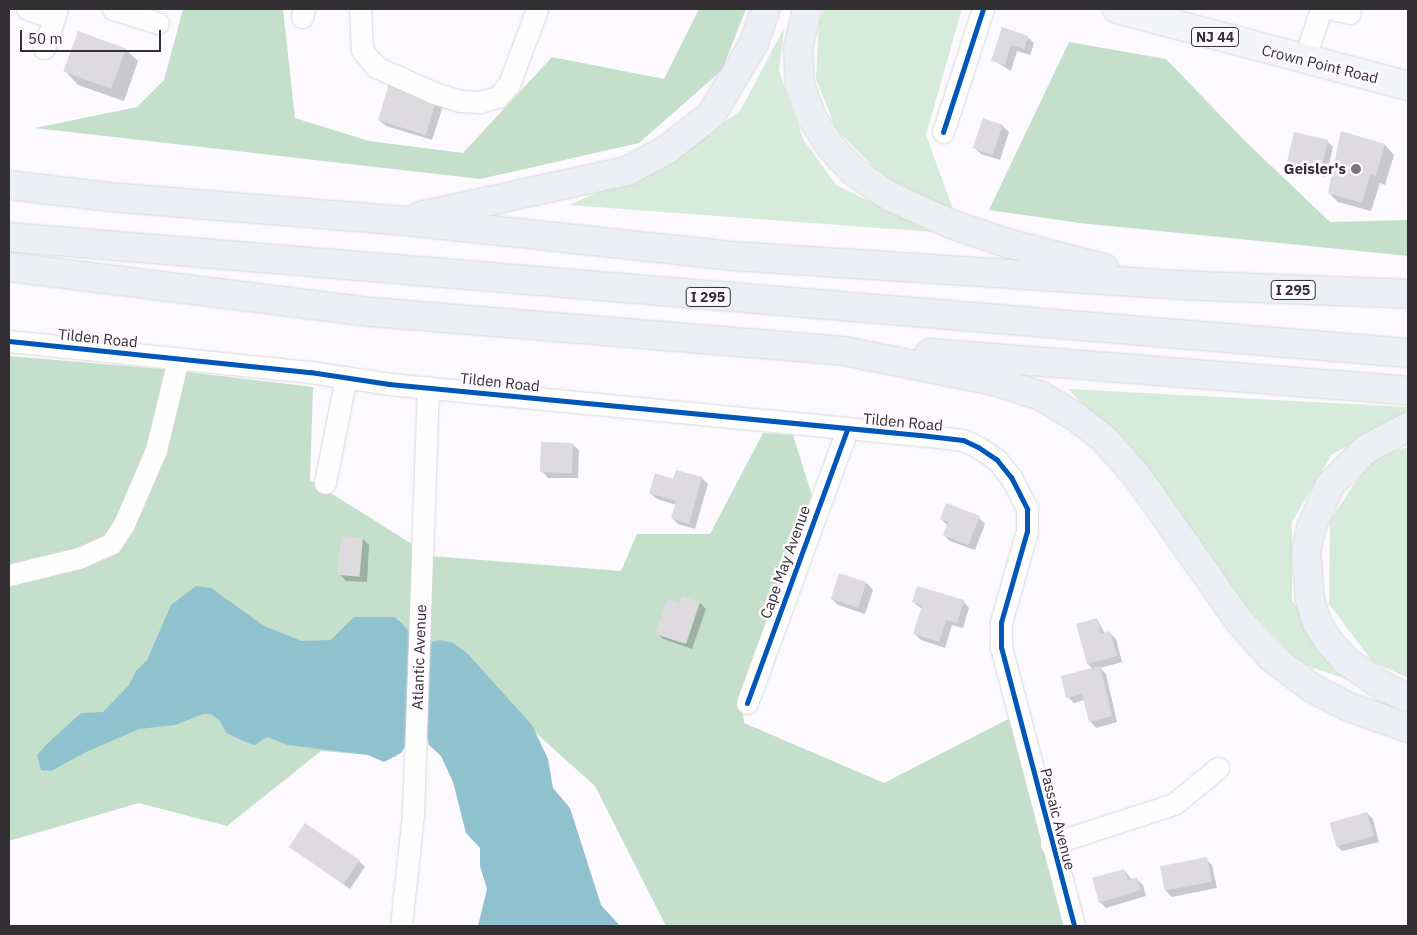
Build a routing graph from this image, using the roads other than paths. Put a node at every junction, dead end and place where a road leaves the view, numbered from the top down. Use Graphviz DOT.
graph roads {
  1 [pos="27,9"];
  2 [pos="113,9"];
  3 [pos="360,9"];
  4 [pos="537,9"];
  5 [pos="766,9"];
  6 [pos="807,9"];
  7 [pos="983,9"];
  8 [pos="1117,9"];
  9 [pos="1321,9"];
  10 [pos="56,14"];
  11 [pos="158,23"];
  12 [pos="44,48"];
  13 [pos="1304,60"];
  14 [pos="1371,76"];
  15 [pos="1408,86"];
  16 [pos="1408,98"];
  17 [pos="943,132"];
  18 [pos="9,185"];
  19 [pos="397,220"];
  20 [pos="9,238"];
  21 [pos="9,267"];
  22 [pos="1178,285"];
  23 [pos="1408,294"];
  24 [pos="9,341"];
  25 [pos="863,353"];
  26 [pos="1408,353"];
  27 [pos="178,359"];
  28 [pos="346,377"];
  29 [pos="428,387"];
  30 [pos="1408,391"];
  31 [pos="1408,426"];
  32 [pos="847,430"];
  33 [pos="325,483"];
  34 [pos="9,574"];
  35 [pos="1408,698"];
  36 [pos="746,703"];
  37 [pos="1019,717"];
  38 [pos="1408,728"];
  39 [pos="1218,768"];
  40 [pos="1051,844"];
  41 [pos="401,926"];
  42 [pos="1074,926"];
  1 -- 10 [label="street"];
  2 -- 11 [label="street"];
  3 -- 4 [label="street"];
  5 -- 19 [label="highway"];
  6 -- 22 [label="highway"];
  7 -- 17 [label="street"];
  8 -- 13 [label="main road, Crown Point Road / NJ 44"];
  9 -- 13 [label="street"];
  10 -- 12 [label="street"];
  13 -- 14 [label="main road, Crown Point Road / NJ 44"];
  14 -- 15 [label="main road, Crown Point Road / NJ 44"];
  14 -- 16 [label="main road"];
  18 -- 19 [label="highway, I 295"];
  19 -- 22 [label="highway, I 295"];
  20 -- 26 [label="highway, I 295"];
  21 -- 25 [label="highway"];
  22 -- 23 [label="highway, I 295"];
  24 -- 27 [label="street, Tilden Road"];
  25 -- 30 [label="highway"];
  25 -- 38 [label="highway"];
  27 -- 28 [label="street, Tilden Road"];
  27 -- 34 [label="street"];
  28 -- 29 [label="street, Tilden Road"];
  28 -- 33 [label="street"];
  29 -- 32 [label="street, Tilden Road"];
  29 -- 41 [label="street, Atlantic Avenue"];
  31 -- 35 [label="highway"];
  32 -- 36 [label="street, Cape May Avenue"];
  32 -- 37 [label="street, Tilden Road"];
  37 -- 40 [label="street, Passaic Avenue"];
  39 -- 40 [label="street"];
  40 -- 42 [label="street, Passaic Avenue"];
}
